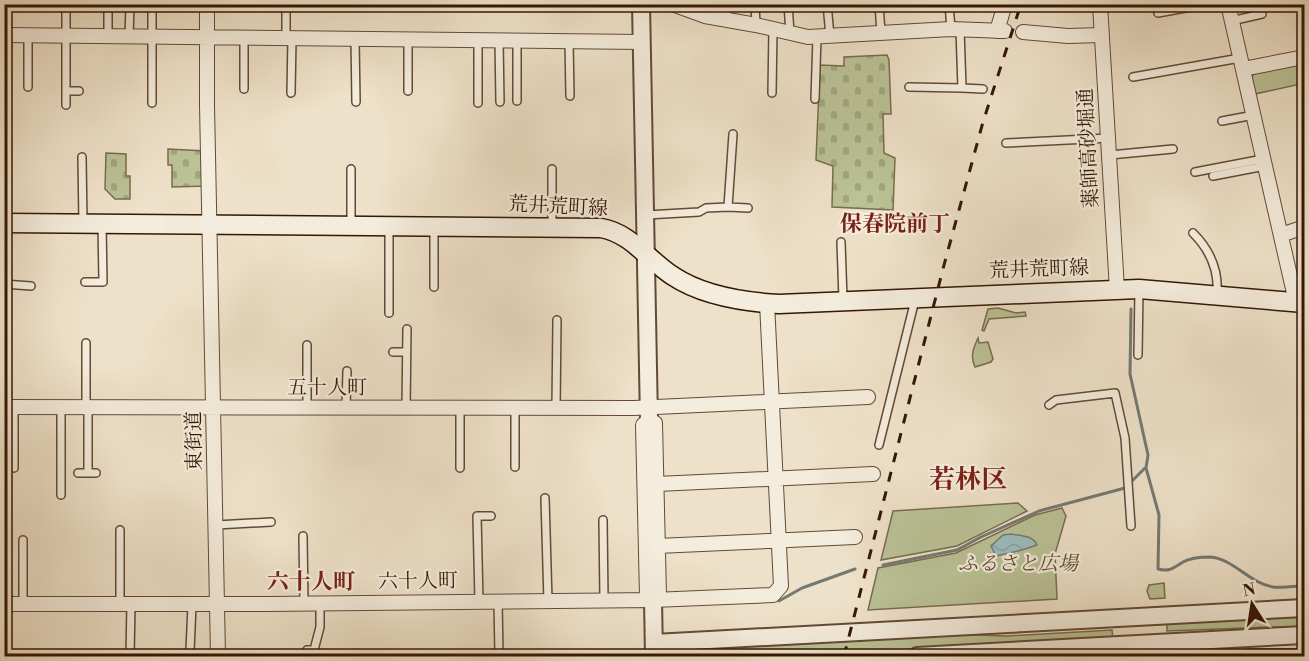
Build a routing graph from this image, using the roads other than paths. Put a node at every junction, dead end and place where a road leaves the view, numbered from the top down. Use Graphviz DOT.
graph roads {
  1 [pos="66,4"];
  2 [pos="108,4"];
  3 [pos="130,4"];
  4 [pos="152,4"];
  5 [pos="207,4"];
  6 [pos="286,4"];
  7 [pos="641,4"];
  8 [pos="672,4"];
  9 [pos="727,4"];
  10 [pos="755,4"];
  11 [pos="788,4"];
  12 [pos="827,4"];
  13 [pos="879,4"];
  14 [pos="949,4"];
  15 [pos="1005,4"];
  16 [pos="1100,4"];
  17 [pos="1208,4"];
  18 [pos="1228,4"];
  19 [pos="1158,13"];
  20 [pos="1262,14"];
  21 [pos="727,19"];
  22 [pos="1231,21"];
  23 [pos="756,25"];
  24 [pos="773,29"];
  25 [pos="956,29"];
  26 [pos="1023,32"];
  27 [pos="790,33"];
  28 [pos="881,33"];
  29 [pos="4,35"];
  30 [pos="28,35"];
  31 [pos="1102,35"];
  32 [pos="66,36"];
  33 [pos="108,36"];
  34 [pos="823,36"];
  35 [pos="129,37"];
  36 [pos="152,37"];
  37 [pos="208,37"];
  38 [pos="244,38"];
  39 [pos="289,38"];
  40 [pos="355,39"];
  41 [pos="408,39"];
  42 [pos="477,40"];
  43 [pos="499,40"];
  44 [pos="517,40"];
  45 [pos="569,41"];
  46 [pos="642,42"];
  47 [pos="1305,57"];
  48 [pos="1241,63"];
  49 [pos="1133,77"];
  50 [pos="28,87"];
  51 [pos="909,87"];
  52 [pos="962,88"];
  53 [pos="244,89"];
  54 [pos="983,89"];
  55 [pos="66,91"];
  56 [pos="79,91"];
  57 [pos="408,91"];
  58 [pos="291,93"];
  59 [pos="772,93"];
  60 [pos="570,96"];
  61 [pos="815,99"];
  62 [pos="517,101"];
  63 [pos="356,102"];
  64 [pos="478,102"];
  65 [pos="500,102"];
  66 [pos="152,103"];
  67 [pos="66,105"];
  68 [pos="1254,115"];
  69 [pos="1222,121"];
  70 [pos="733,134"];
  71 [pos="1108,138"];
  72 [pos="1006,143"];
  73 [pos="1173,149"];
  74 [pos="1110,155"];
  75 [pos="82,157"];
  76 [pos="1264,162"];
  77 [pos="351,169"];
  78 [pos="552,169"];
  79 [pos="1196,171"];
  80 [pos="1213,176"];
  81 [pos="728,207"];
  82 [pos="748,208"];
  83 [pos="645,215"];
  84 [pos="4,223"];
  85 [pos="83,224"];
  86 [pos="102,224"];
  87 [pos="210,225"];
  88 [pos="351,226"];
  89 [pos="389,226"];
  90 [pos="434,226"];
  91 [pos="552,227"];
  92 [pos="1305,227"];
  93 [pos="1193,234"];
  94 [pos="1281,235"];
  95 [pos="842,242"];
  96 [pos="647,255"];
  97 [pos="85,282"];
  98 [pos="4,284"];
  99 [pos="32,286"];
  100 [pos="434,287"];
  101 [pos="1139,289"];
  102 [pos="1117,290"];
  103 [pos="1217,295"];
  104 [pos="915,298"];
  105 [pos="843,301"];
  106 [pos="1300,302"];
  107 [pos="767,303"];
  108 [pos="389,313"];
  109 [pos="557,320"];
  110 [pos="407,329"];
  111 [pos="86,343"];
  112 [pos="307,345"];
  113 [pos="393,352"];
  114 [pos="406,352"];
  115 [pos="1138,356"];
  116 [pos="346,371"];
  117 [pos="868,397"];
  118 [pos="772,402"];
  119 [pos="1049,405"];
  120 [pos="9,407"];
  121 [pos="61,407"];
  122 [pos="87,408"];
  123 [pos="214,408"];
  124 [pos="307,408"];
  125 [pos="346,408"];
  126 [pos="406,408"];
  127 [pos="460,408"];
  128 [pos="516,408"];
  129 [pos="556,408"];
  130 [pos="649,414"];
  131 [pos="879,445"];
  132 [pos="515,467"];
  133 [pos="14,468"];
  134 [pos="460,468"];
  135 [pos="78,473"];
  136 [pos="873,474"];
  137 [pos="775,479"];
  138 [pos="657,484"];
  139 [pos="61,495"];
  140 [pos="545,498"];
  141 [pos="491,516"];
  142 [pos="603,520"];
  143 [pos="271,522"];
  144 [pos="216,525"];
  145 [pos="1131,526"];
  146 [pos="120,531"];
  147 [pos="303,536"];
  148 [pos="855,537"];
  149 [pos="23,540"];
  150 [pos="778,540"];
  151 [pos="657,546"];
  152 [pos="604,600"];
  153 [pos="653,600"];
  154 [pos="479,601"];
  155 [pos="498,601"];
  156 [pos="548,601"];
  157 [pos="4,604"];
  158 [pos="23,604"];
  159 [pos="126,604"];
  160 [pos="217,604"];
  161 [pos="304,604"];
  162 [pos="320,604"];
  163 [pos="192,605"];
  164 [pos="1305,608"];
  165 [pos="1137,618"];
  166 [pos="1297,635"];
  167 [pos="307,650"];
  168 [pos="654,650"];
  169 [pos="1138,650"];
  170 [pos="190,651"];
  171 [pos="1290,656"];
  172 [pos="1305,656"];
  173 [pos="130,657"];
  174 [pos="218,657"];
  175 [pos="499,657"];
  176 [pos="917,657"];
  177 [pos="1248,657"];
  1 -- 32 [label="lane"];
  2 -- 33 [label="lane"];
  3 -- 35 [label="lane"];
  4 -- 36 [label="lane"];
  5 -- 37 [label="street, 東街道"];
  6 -- 39 [label="lane"];
  7 -- 46 [label="street"];
  8 -- 21 [label="street"];
  9 -- 21 [label="lane"];
  10 -- 23 [label="lane"];
  11 -- 27 [label="lane"];
  12 -- 34 [label="lane"];
  13 -- 28 [label="lane"];
  14 -- 25 [label="lane"];
  15 -- 25 [label="street"];
  16 -- 31 [label="street, 薬師高砂堀通"];
  17 -- 19 [label="lane"];
  18 -- 22 [label="street"];
  20 -- 22 [label="lane"];
  21 -- 23 [label="street"];
  22 -- 48 [label="street"];
  23 -- 24 [label="street"];
  24 -- 27 [label="street"];
  24 -- 59 [label="lane"];
  25 -- 28 [label="street"];
  25 -- 52 [label="lane"];
  26 -- 31 [label="street"];
  27 -- 34 [label="street"];
  28 -- 34 [label="street"];
  29 -- 30 [label="street"];
  30 -- 32 [label="street"];
  30 -- 50 [label="lane"];
  31 -- 71 [label="street, 薬師高砂堀通"];
  32 -- 33 [label="street"];
  32 -- 55 [label="lane"];
  33 -- 35 [label="street"];
  34 -- 61 [label="lane"];
  35 -- 36 [label="street"];
  36 -- 37 [label="street"];
  36 -- 66 [label="lane"];
  37 -- 38 [label="street"];
  37 -- 87 [label="street, 東街道"];
  38 -- 39 [label="street"];
  38 -- 53 [label="lane"];
  39 -- 40 [label="street"];
  39 -- 58 [label="lane"];
  40 -- 41 [label="street"];
  40 -- 63 [label="lane"];
  41 -- 42 [label="street"];
  41 -- 57 [label="lane"];
  42 -- 43 [label="street"];
  42 -- 64 [label="lane"];
  43 -- 44 [label="street"];
  43 -- 65 [label="lane"];
  44 -- 45 [label="street"];
  44 -- 62 [label="lane"];
  45 -- 46 [label="street"];
  45 -- 60 [label="lane"];
  46 -- 83 [label="street"];
  47 -- 48 [label="street"];
  48 -- 49 [label="lane"];
  48 -- 68 [label="street"];
  51 -- 52 [label="lane"];
  52 -- 54 [label="lane"];
  55 -- 56 [label="lane"];
  55 -- 67 [label="lane"];
  68 -- 69 [label="lane"];
  68 -- 76 [label="street"];
  70 -- 81 [label="lane"];
  71 -- 72 [label="lane"];
  71 -- 74 [label="street, 薬師高砂堀通"];
  73 -- 74 [label="lane"];
  74 -- 102 [label="street, 薬師高砂堀通"];
  75 -- 85 [label="lane"];
  76 -- 79 [label="lane"];
  76 -- 80 [label="lane"];
  76 -- 94 [label="street"];
  77 -- 88 [label="lane"];
  78 -- 91 [label="lane"];
  81 -- 82 [label="lane"];
  81 -- 83 [label="lane"];
  83 -- 96 [label="street"];
  84 -- 85 [label="main road, 荒井荒町線"];
  85 -- 86 [label="main road, 荒井荒町線"];
  86 -- 87 [label="main road, 荒井荒町線"];
  86 -- 97 [label="lane"];
  87 -- 88 [label="main road, 荒井荒町線"];
  87 -- 123 [label="street, 東街道"];
  88 -- 89 [label="main road, 荒井荒町線"];
  89 -- 90 [label="main road, 荒井荒町線"];
  89 -- 108 [label="lane"];
  90 -- 91 [label="main road, 荒井荒町線"];
  90 -- 100 [label="lane"];
  91 -- 96 [label="main road, 荒井荒町線"];
  92 -- 94 [label="street"];
  93 -- 103 [label="lane"];
  94 -- 106 [label="street"];
  95 -- 105 [label="lane"];
  96 -- 107 [label="main road, 荒井荒町線"];
  96 -- 130 [label="street"];
  98 -- 99 [label="lane"];
  101 -- 102 [label="main road, 荒井荒町線"];
  101 -- 103 [label="main road, 荒井荒町線"];
  101 -- 115 [label="lane"];
  102 -- 104 [label="main road, 荒井荒町線"];
  103 -- 106 [label="main road, 荒井荒町線"];
  104 -- 105 [label="main road, 荒井荒町線"];
  104 -- 131 [label="lane"];
  105 -- 107 [label="main road, 荒井荒町線"];
  107 -- 118 [label="street, 六十人町"];
  109 -- 129 [label="lane"];
  110 -- 114 [label="lane"];
  111 -- 122 [label="lane"];
  112 -- 124 [label="lane"];
  113 -- 114 [label="lane"];
  114 -- 126 [label="lane"];
  116 -- 125 [label="lane"];
  117 -- 118 [label="street, 五十人町"];
  118 -- 130 [label="street, 五十人町"];
  118 -- 137 [label="street, 六十人町"];
  119 -- 145 [label="lane"];
  120 -- 121 [label="street, 五十人町"];
  120 -- 133 [label="lane"];
  121 -- 122 [label="street, 五十人町"];
  121 -- 139 [label="lane"];
  122 -- 123 [label="street, 五十人町"];
  122 -- 135 [label="lane"];
  123 -- 124 [label="street, 五十人町"];
  123 -- 144 [label="street, 東街道"];
  124 -- 125 [label="street, 五十人町"];
  125 -- 126 [label="street, 五十人町"];
  126 -- 127 [label="street, 五十人町"];
  127 -- 128 [label="street, 五十人町"];
  127 -- 134 [label="lane"];
  128 -- 129 [label="street, 五十人町"];
  128 -- 132 [label="lane"];
  129 -- 130 [label="street, 五十人町"];
  130 -- 138 [label="street"];
  130 -- 153 [label="street"];
  136 -- 137 [label="street"];
  137 -- 138 [label="street"];
  137 -- 150 [label="street, 六十人町"];
  138 -- 151 [label="street"];
  140 -- 156 [label="lane"];
  141 -- 154 [label="lane"];
  142 -- 152 [label="lane"];
  143 -- 144 [label="lane"];
  144 -- 160 [label="street, 東街道"];
  146 -- 159 [label="lane"];
  147 -- 161 [label="lane"];
  148 -- 150 [label="street"];
  149 -- 158 [label="lane"];
  150 -- 151 [label="street"];
  150 -- 153 [label="street, 六十人町"];
  151 -- 153 [label="street"];
  152 -- 153 [label="street, 六十人町"];
  152 -- 156 [label="street, 六十人町"];
  153 -- 168 [label="street"];
  154 -- 155 [label="street, 六十人町"];
  154 -- 162 [label="street, 六十人町"];
  155 -- 156 [label="street, 六十人町"];
  155 -- 175 [label="lane"];
  157 -- 158 [label="street, 六十人町"];
  158 -- 159 [label="street, 六十人町"];
  159 -- 163 [label="street, 六十人町"];
  159 -- 173 [label="lane"];
  160 -- 161 [label="street, 六十人町"];
  160 -- 163 [label="street, 六十人町"];
  160 -- 174 [label="street, 東街道"];
  161 -- 162 [label="street, 六十人町"];
  162 -- 167 [label="lane"];
  163 -- 170 [label="lane"];
  164 -- 165 [label="street"];
  165 -- 168 [label="street"];
  165 -- 169 [label="street"];
  166 -- 169 [label="street"];
  166 -- 171 [label="street"];
  169 -- 176 [label="street"];
  171 -- 172 [label="street"];
  171 -- 177 [label="street"];
}
